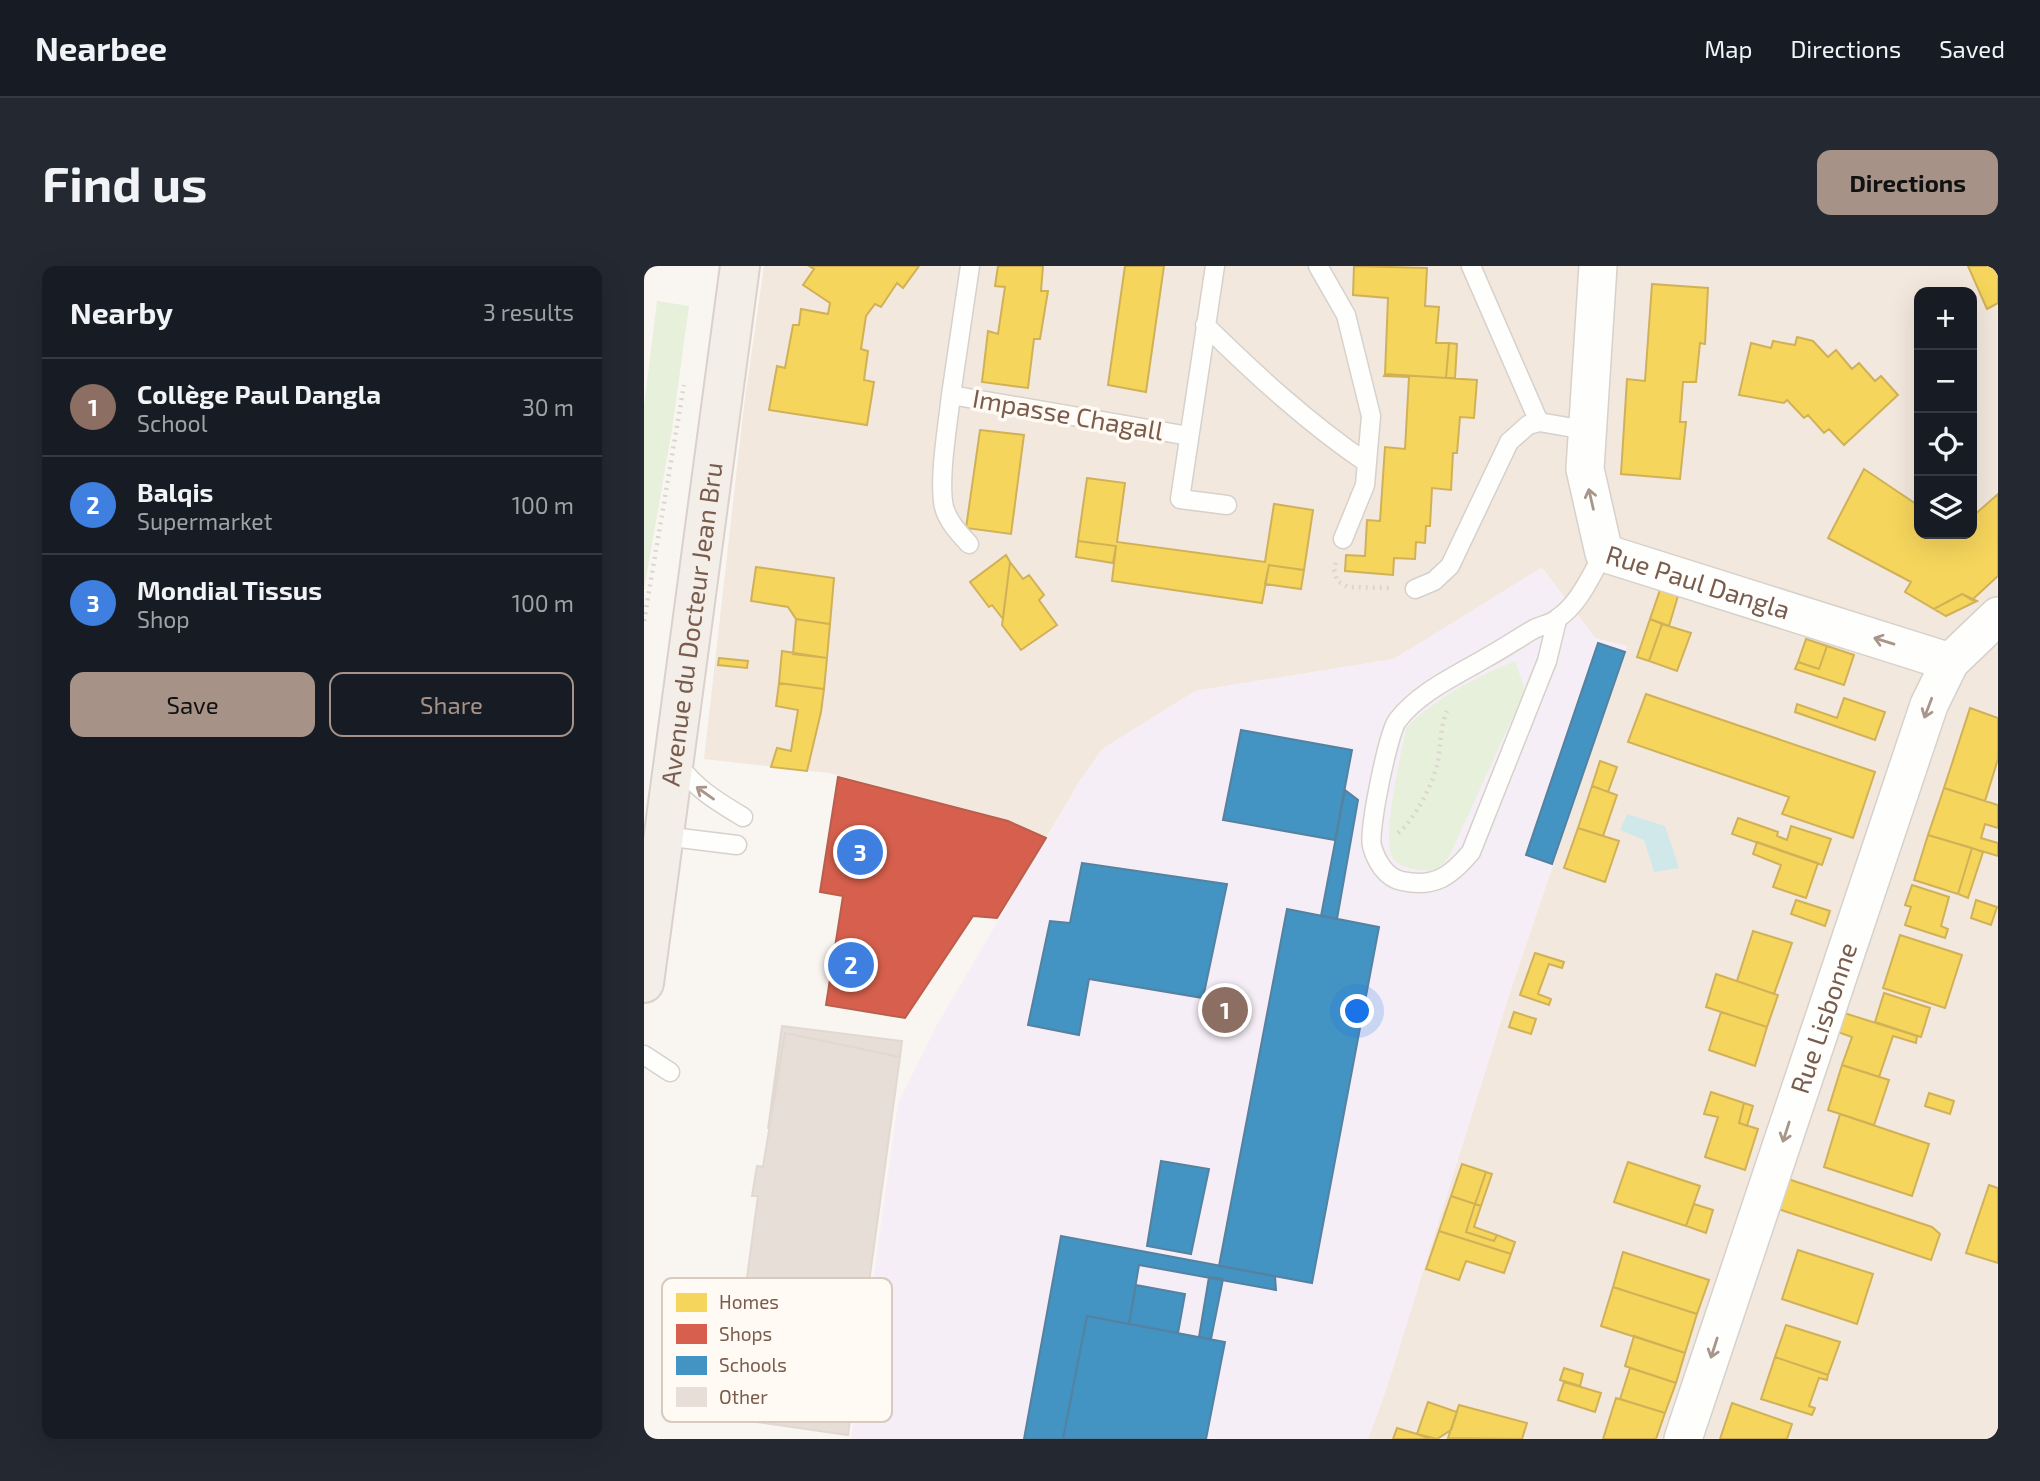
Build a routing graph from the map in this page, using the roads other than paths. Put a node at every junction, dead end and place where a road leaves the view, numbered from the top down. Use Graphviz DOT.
graph roads {
  1 [pos="740,266"];
  2 [pos="970,266"];
  3 [pos="1216,266"];
  4 [pos="1318,266"];
  5 [pos="1471,266"];
  6 [pos="1598,266"];
  7 [pos="1205,325"];
  8 [pos="951,396"];
  9 [pos="1539,422"];
  10 [pos="1586,430"];
  11 [pos="1189,436"];
  12 [pos="1367,463"];
  13 [pos="1227,505"];
  14 [pos="1343,539"];
  15 [pos="968,544"];
  16 [pos="1604,553"];
  17 [pos="1415,589"];
  18 [pos="1998,616"];
  19 [pos="1557,620"];
  20 [pos="1950,662"];
  21 [pos="674,760"];
  22 [pos="743,817"];
  23 [pos="664,836"];
  24 [pos="737,845"];
  25 [pos="644,983"];
  26 [pos="644,1055"];
  27 [pos="670,1072"];
  28 [pos="1683,1439"];
  1 -- 21 [label="main road, Avenue du Docteur Jean Bru"];
  2 -- 8 [label="lane, Impasse Chagall"];
  3 -- 7 [label="lane"];
  4 -- 12 [label="lane"];
  5 -- 9 [label="lane"];
  6 -- 10 [label="street, Rue Paul Dangla"];
  7 -- 11 [label="lane"];
  7 -- 12 [label="lane"];
  8 -- 11 [label="lane, Impasse Chagall"];
  8 -- 15 [label="lane"];
  9 -- 10 [label="lane"];
  9 -- 17 [label="lane"];
  16 -- 10 [label="street, Rue Paul Dangla, one-way"];
  11 -- 13 [label="lane"];
  12 -- 14 [label="lane"];
  16 -- 19 [label="lane"];
  20 -- 16 [label="street, Rue Paul Dangla, one-way"];
  18 -- 20 [label="street, Rue Lisbonne"];
  19 -- 19 [label="lane"];
  20 -- 28 [label="street, Rue Lisbonne, one-way"];
  22 -- 21 [label="lane, one-way"];
  21 -- 23 [label="main road, Avenue du Docteur Jean Bru"];
  23 -- 24 [label="lane"];
  23 -- 25 [label="main road, Avenue du Docteur Jean Bru"];
  26 -- 27 [label="lane"];
}
